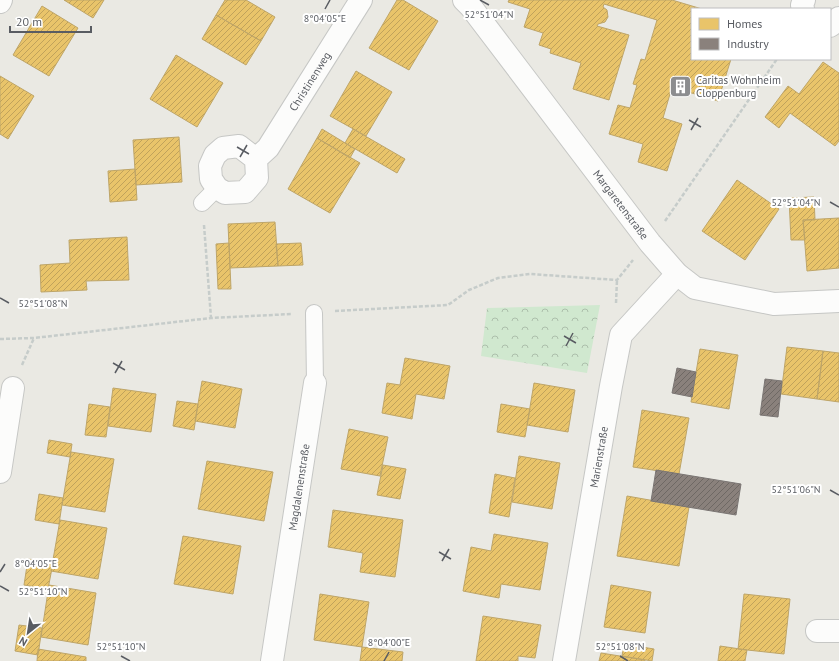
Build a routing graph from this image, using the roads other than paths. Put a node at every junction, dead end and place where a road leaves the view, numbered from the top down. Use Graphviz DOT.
graph roads {
  1 [pos="361,0"];
  2 [pos="464,0"];
  3 [pos="839,18"];
  4 [pos="831,26"];
  5 [pos="256,159"];
  6 [pos="677,274"];
  7 [pos="839,300"];
  8 [pos="314,312"];
  9 [pos="315,383"];
  10 [pos="13,388"];
  11 [pos="0,472"];
  12 [pos="817,631"];
  13 [pos="839,631"];
  14 [pos="272,661"];
  15 [pos="564,661"];
  1 -- 5 [label="street, Christinenweg"];
  2 -- 6 [label="street, Margaretenstraße"];
  3 -- 4 [label="street"];
  5 -- 5 [label="street"];
  6 -- 7 [label="street, Margaretenstraße"];
  6 -- 15 [label="street, Marienstraße"];
  8 -- 9 [label="lane, Magdalenenstraße"];
  9 -- 14 [label="street, Magdalenenstraße"];
  10 -- 11 [label="street"];
  12 -- 13 [label="street"];
}
